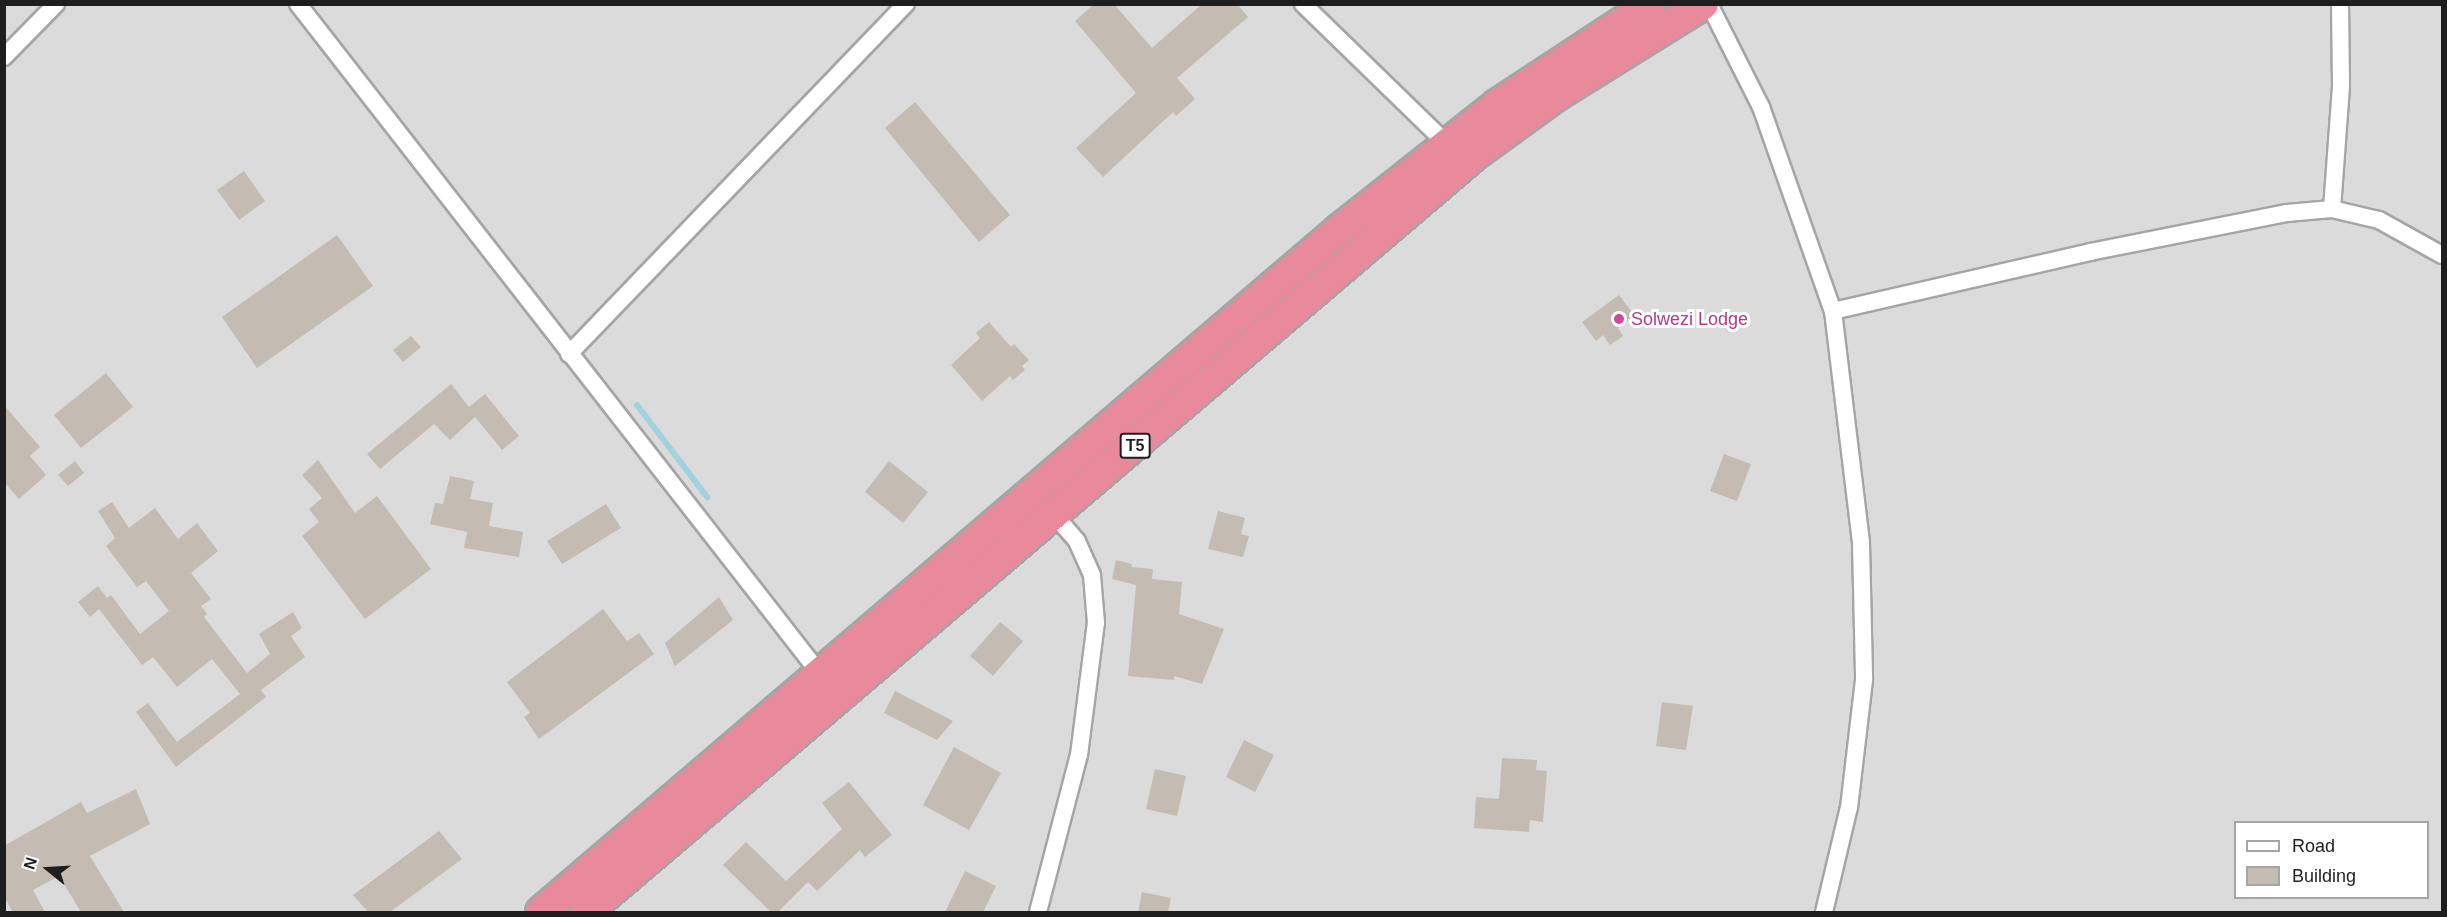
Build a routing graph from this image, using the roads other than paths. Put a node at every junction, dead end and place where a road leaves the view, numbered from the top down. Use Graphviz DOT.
graph roads {
  1 [pos="56,4"];
  2 [pos="298,4"];
  3 [pos="906,4"];
  4 [pos="1304,4"];
  5 [pos="1650,4"];
  6 [pos="1703,4"];
  7 [pos="1709,4"];
  8 [pos="2340,4"];
  9 [pos="4,57"];
  10 [pos="1446,143"];
  11 [pos="2332,209"];
  12 [pos="2442,255"];
  13 [pos="1833,311"];
  14 [pos="569,354"];
  15 [pos="1054,515"];
  16 [pos="821,675"];
  17 [pos="541,912"];
  18 [pos="586,912"];
  19 [pos="1038,912"];
  20 [pos="1824,912"];
  1 -- 9 [label="street"];
  2 -- 14 [label="street"];
  3 -- 14 [label="street"];
  4 -- 10 [label="street"];
  5 -- 10 [label="highway, T5"];
  6 -- 15 [label="highway, T5"];
  7 -- 13 [label="street"];
  8 -- 11 [label="street"];
  10 -- 16 [label="highway, T5"];
  11 -- 12 [label="street"];
  11 -- 13 [label="street"];
  13 -- 20 [label="street"];
  14 -- 16 [label="street"];
  15 -- 18 [label="highway, T5"];
  15 -- 19 [label="street"];
  16 -- 17 [label="highway, T5"];
}
